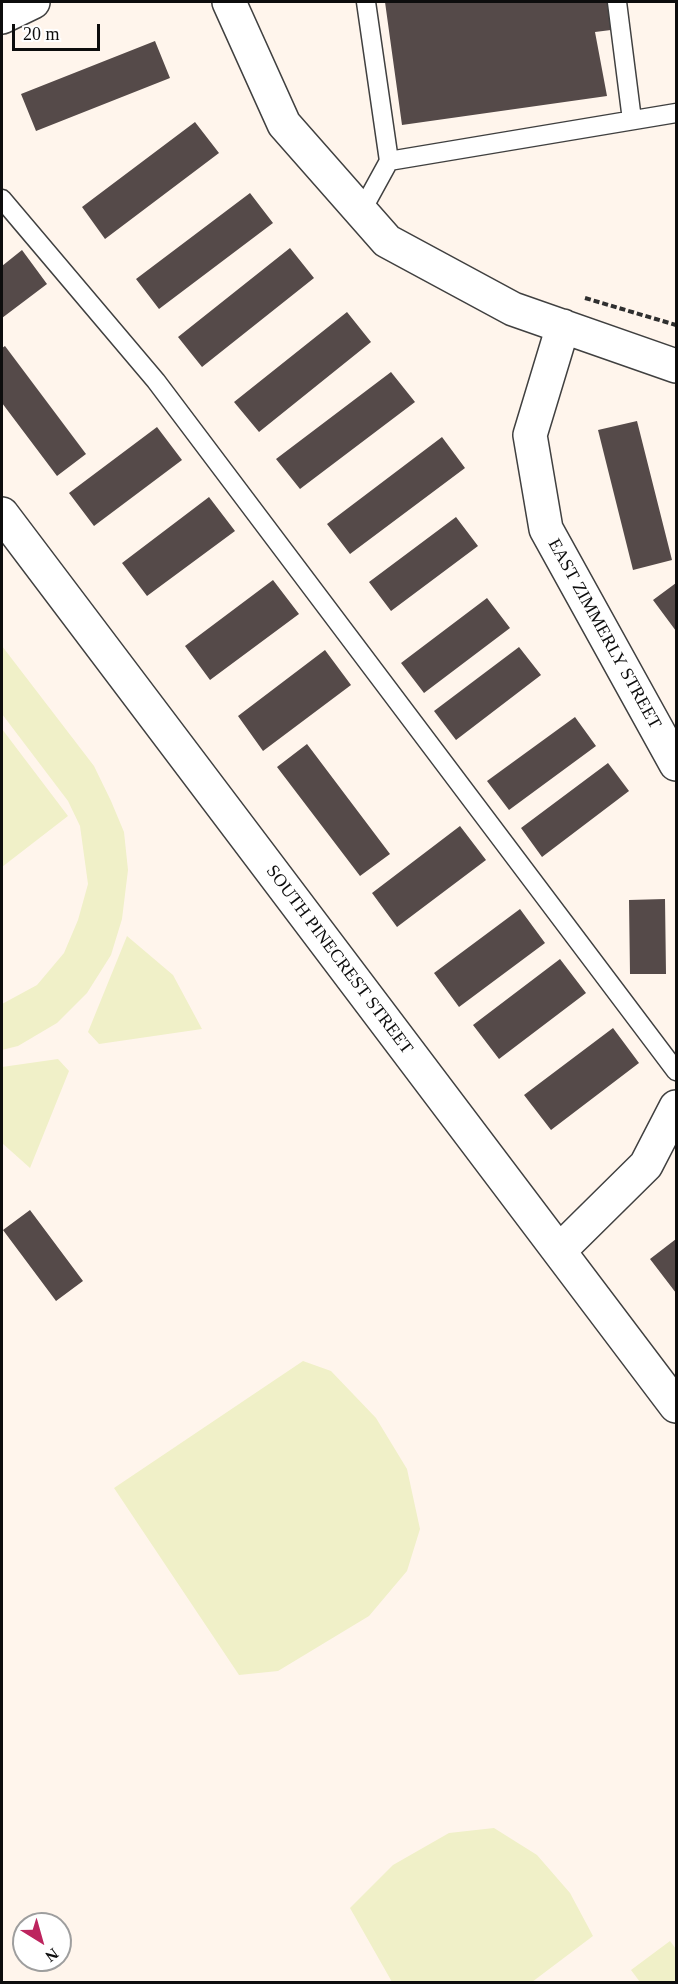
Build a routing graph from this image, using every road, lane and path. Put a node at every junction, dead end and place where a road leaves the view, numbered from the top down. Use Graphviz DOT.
graph roads {
  1 [pos="33,2"];
  2 [pos="229,2"];
  3 [pos="366,2"];
  4 [pos="617,2"];
  5 [pos="2,17"];
  6 [pos="676,113"];
  7 [pos="632,120"];
  8 [pos="389,161"];
  9 [pos="2,199"];
  10 [pos="361,212"];
  11 [pos="575,295"];
  12 [pos="676,325"];
  13 [pos="562,326"];
  14 [pos="676,366"];
  15 [pos="2,514"];
  16 [pos="676,764"];
  17 [pos="676,1071"];
  18 [pos="676,1107"];
  19 [pos="559,1251"];
  20 [pos="676,1406"];
  1 -- 5 [label="street"];
  2 -- 10 [label="street"];
  3 -- 8 [label="lane"];
  4 -- 7 [label="lane"];
  6 -- 7 [label="lane"];
  7 -- 8 [label="lane"];
  8 -- 10 [label="lane"];
  9 -- 17 [label="lane"];
  10 -- 13 [label="street"];
  11 -- 12 [label="path"];
  13 -- 14 [label="street"];
  13 -- 16 [label="street, EAST ZIMMERLY STREET"];
  15 -- 19 [label="street, SOUTH PINECREST STREET"];
  18 -- 19 [label="street"];
  19 -- 20 [label="street, SOUTH PINECREST STREET"];
}
